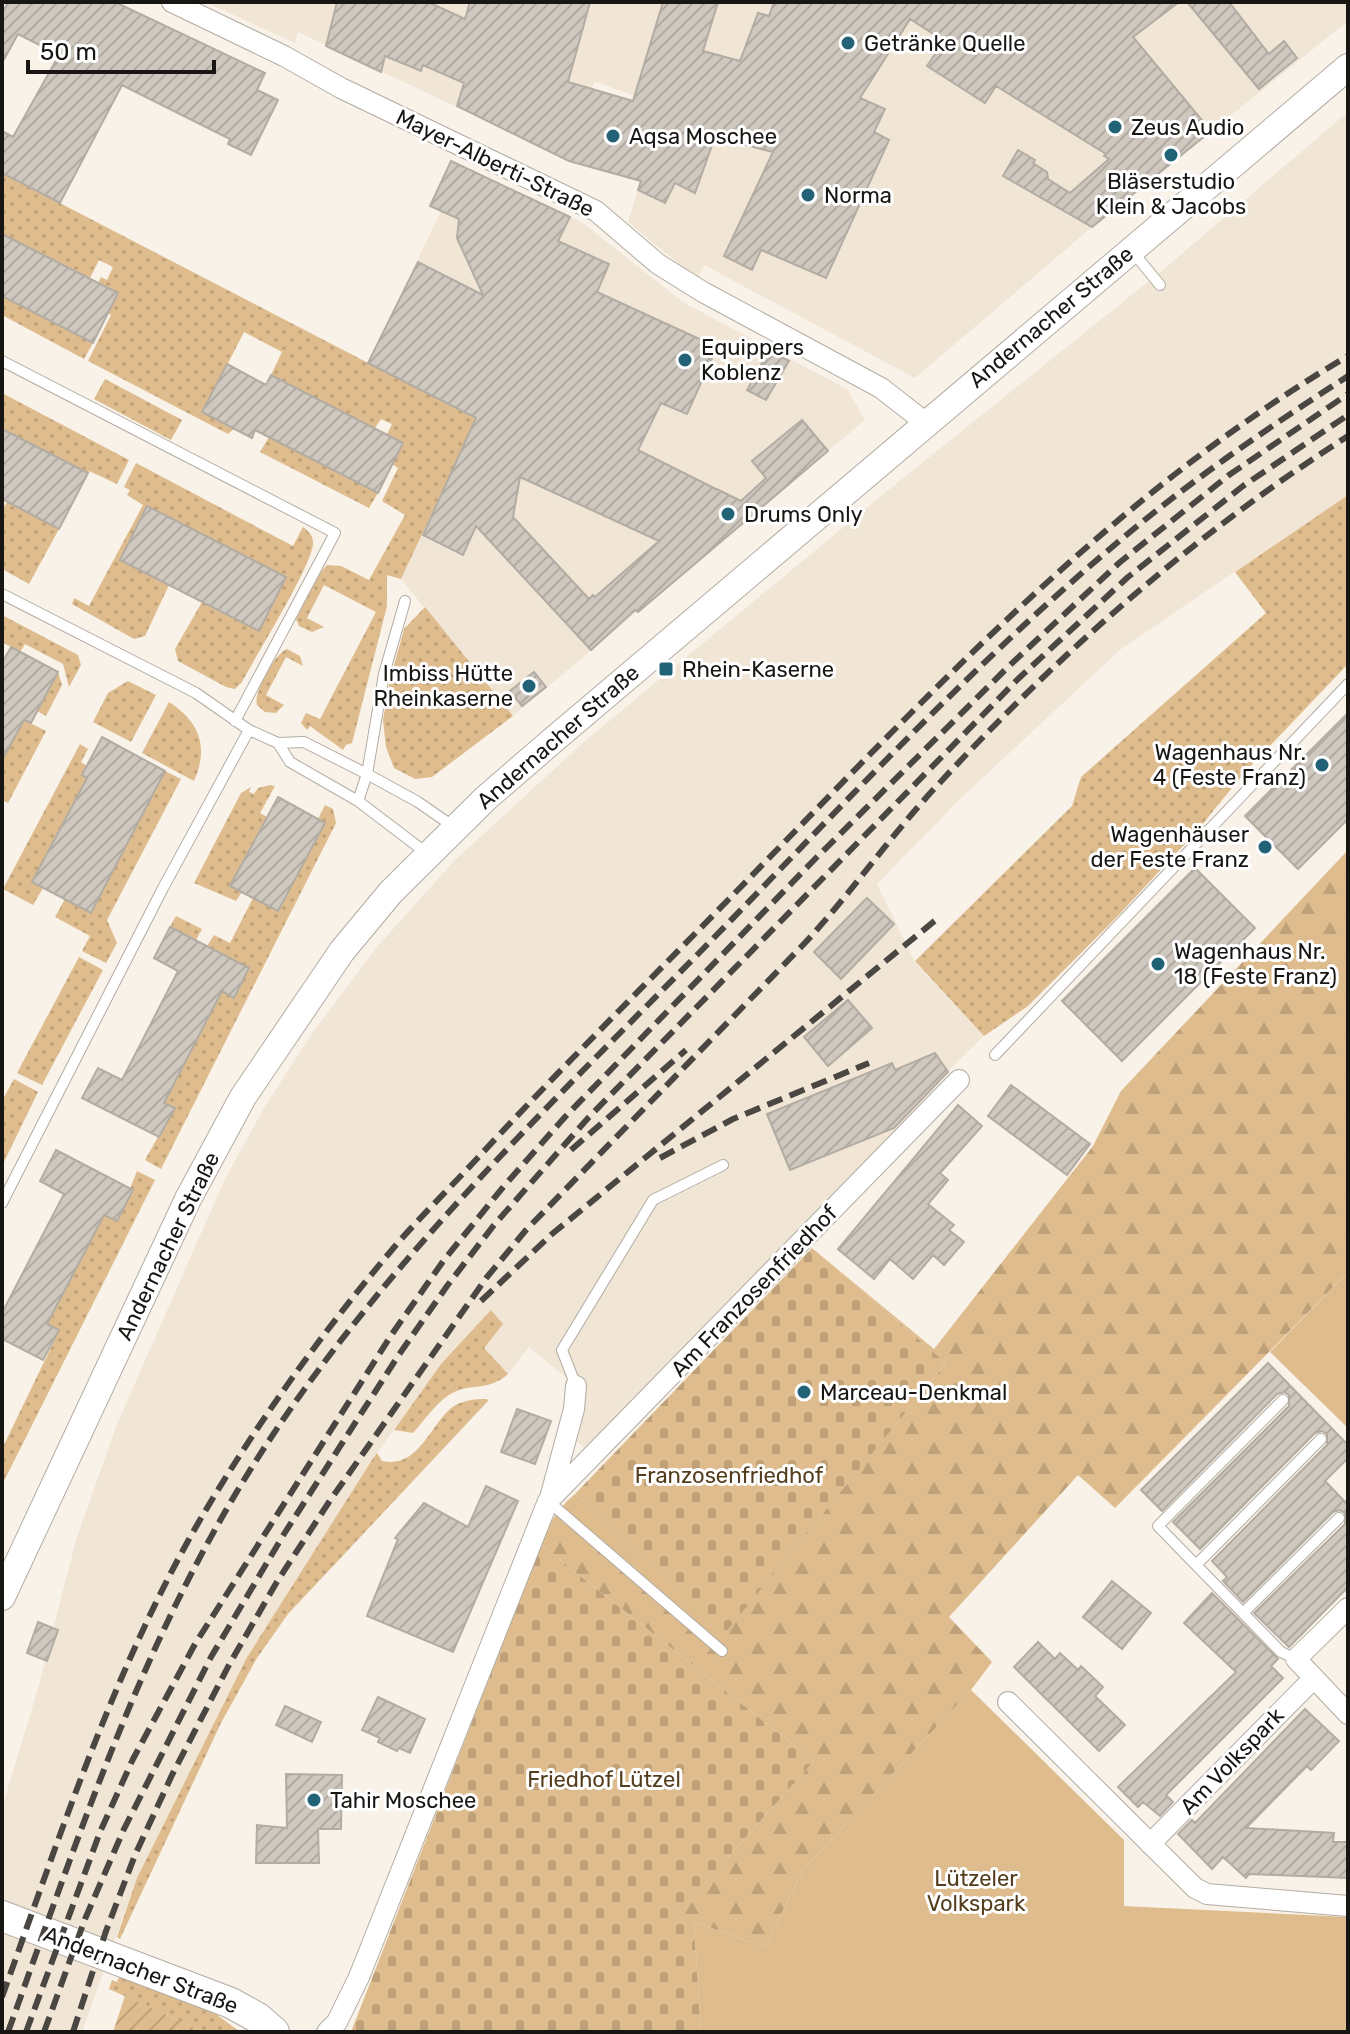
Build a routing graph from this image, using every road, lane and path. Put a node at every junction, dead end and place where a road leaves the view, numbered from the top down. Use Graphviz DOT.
graph roads {
  1 [pos="172,2"];
  2 [pos="1348,67"];
  3 [pos="1131,250"];
  4 [pos="1160,285"];
  5 [pos="2,361"];
  6 [pos="926,423"];
  7 [pos="2,594"];
  8 [pos="405,601"];
  9 [pos="1348,684"];
  10 [pos="235,721"];
  11 [pos="249,730"];
  12 [pos="278,743"];
  13 [pos="367,774"];
  14 [pos="358,801"];
  15 [pos="455,828"];
  16 [pos="429,855"];
  17 [pos="995,1055"];
  18 [pos="959,1080"];
  19 [pos="723,1165"];
  20 [pos="2,1203"];
  21 [pos="576,1386"];
  22 [pos="1283,1400"];
  23 [pos="1321,1439"];
  24 [pos="548,1501"];
  25 [pos="1339,1518"];
  26 [pos="1196,1565"];
  27 [pos="2,1597"];
  28 [pos="1348,1608"];
  29 [pos="1243,1613"];
  30 [pos="722,1651"];
  31 [pos="1296,1659"];
  32 [pos="1314,1678"];
  33 [pos="1008,1702"];
  34 [pos="1348,1714"];
  35 [pos="1150,1844"];
  36 [pos="1348,1906"];
  37 [pos="2,1916"];
  38 [pos="274,2032"];
  39 [pos="327,2032"];
  1 -- 6 [label="street, Mayer-Alberti-Straße"];
  2 -- 3 [label="street, Andernacher Straße"];
  3 -- 4 [label="lane"];
  3 -- 6 [label="street, Andernacher Straße"];
  5 -- 10 [label="lane"];
  6 -- 15 [label="street, Andernacher Straße"];
  7 -- 10 [label="lane"];
  8 -- 13 [label="lane"];
  9 -- 17 [label="lane"];
  10 -- 11 [label="lane"];
  11 -- 12 [label="lane"];
  11 -- 20 [label="lane"];
  12 -- 13 [label="lane"];
  12 -- 14 [label="lane"];
  13 -- 14 [label="lane"];
  13 -- 15 [label="lane"];
  14 -- 16 [label="lane"];
  15 -- 16 [label="street, Andernacher Straße"];
  16 -- 27 [label="street, Andernacher Straße"];
  18 -- 24 [label="street, Am Franzosenfriedhof"];
  19 -- 21 [label="lane"];
  21 -- 24 [label="street, Am Franzosenfriedhof"];
  22 -- 26 [label="lane"];
  23 -- 26 [label="lane"];
  24 -- 30 [label="lane"];
  24 -- 39 [label="street, Am Franzosenfriedhof"];
  25 -- 29 [label="lane"];
  26 -- 29 [label="lane"];
  28 -- 31 [label="street"];
  29 -- 31 [label="lane"];
  31 -- 32 [label="street"];
  32 -- 34 [label="street"];
  32 -- 35 [label="street, Am Volkspark"];
  33 -- 35 [label="street"];
  35 -- 36 [label="street"];
  37 -- 38 [label="main road, Andernacher Straße"];
}
